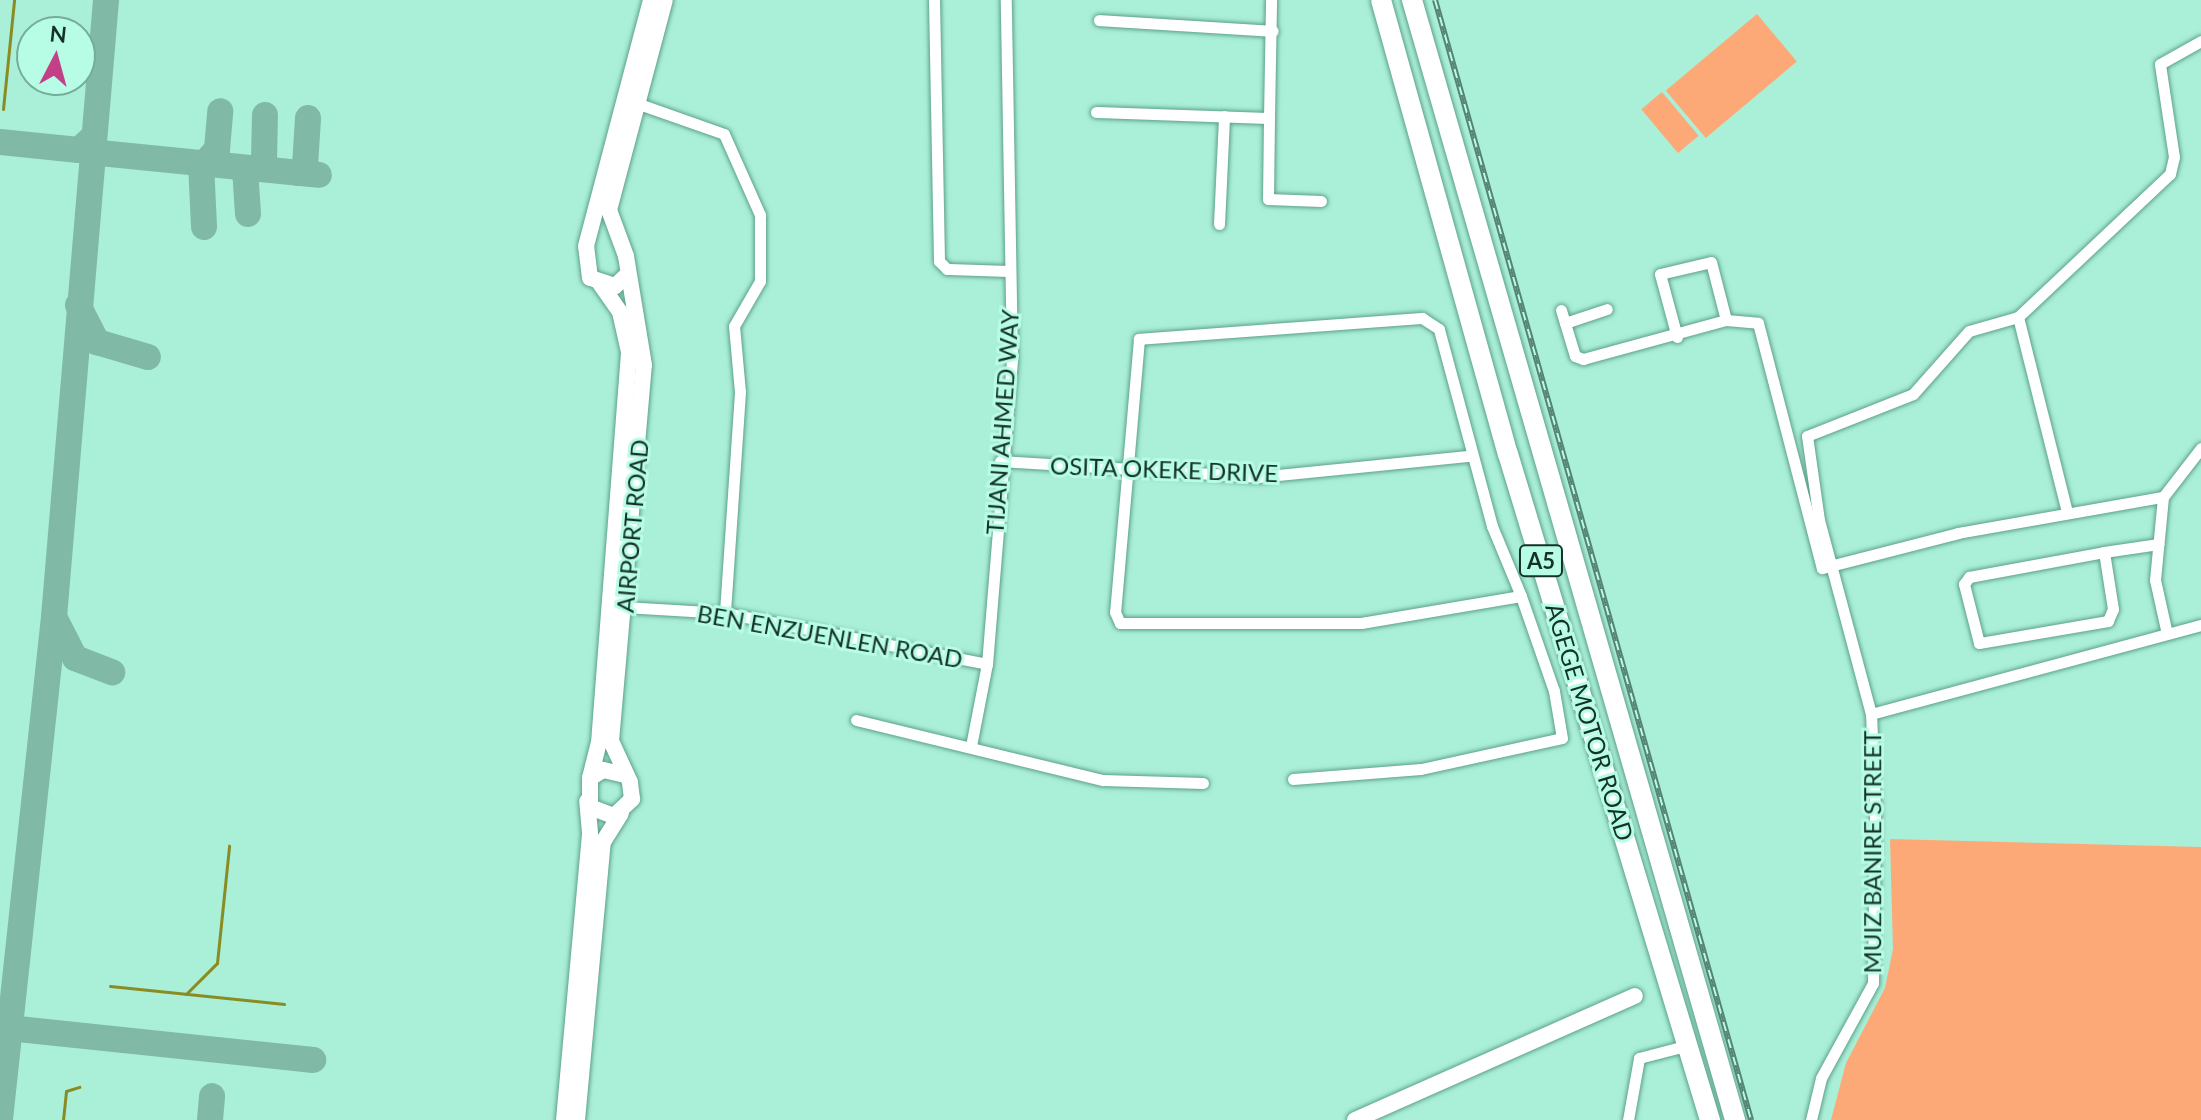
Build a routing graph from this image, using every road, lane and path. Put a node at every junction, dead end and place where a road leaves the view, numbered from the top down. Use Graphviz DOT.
graph roads {
  1 [pos="651,0"];
  2 [pos="665,0"];
  3 [pos="934,0"];
  4 [pos="1006,0"];
  5 [pos="1271,0"];
  6 [pos="1412,0"];
  7 [pos="1381,1"];
  8 [pos="1099,20"];
  9 [pos="1273,31"];
  10 [pos="2201,41"];
  11 [pos="639,104"];
  12 [pos="1096,112"];
  13 [pos="1224,116"];
  14 [pos="1269,118"];
  15 [pos="1321,201"];
  16 [pos="1219,224"];
  17 [pos="618,238"];
  18 [pos="586,246"];
  19 [pos="1010,271"];
  20 [pos="628,274"];
  21 [pos="600,283"];
  22 [pos="1607,309"];
  23 [pos="1561,310"];
  24 [pos="2018,317"];
  25 [pos="1726,320"];
  26 [pos="1565,323"];
  27 [pos="1677,337"];
  28 [pos="2201,448"];
  29 [pos="1470,456"];
  30 [pos="1000,461"];
  31 [pos="1127,469"];
  32 [pos="2163,497"];
  33 [pos="2067,512"];
  34 [pos="2158,544"];
  35 [pos="2104,552"];
  36 [pos="1832,566"];
  37 [pos="1521,596"];
  38 [pos="624,607"];
  39 [pos="725,613"];
  40 [pos="2201,625"];
  41 [pos="2167,634"];
  42 [pos="987,664"];
  43 [pos="1603,668"];
  44 [pos="1574,675"];
  45 [pos="1871,714"];
  46 [pos="856,720"];
  47 [pos="971,746"];
  48 [pos="625,775"];
  49 [pos="590,778"];
  50 [pos="1293,779"];
  51 [pos="1203,783"];
  52 [pos="586,800"];
  53 [pos="622,813"];
  54 [pos="1635,996"];
  55 [pos="1689,1045"];
  56 [pos="564,1120"];
  57 [pos="577,1120"];
  58 [pos="1355,1120"];
  59 [pos="1628,1120"];
  60 [pos="1710,1120"];
  61 [pos="1735,1120"];
  62 [pos="1811,1120"];
  1 -- 18 [label="main road"];
  2 -- 11 [label="main road"];
  3 -- 19 [label="street"];
  4 -- 19 [label="street, TIJANI AHMED WAY"];
  5 -- 9 [label="street"];
  6 -- 43 [label="highway, AGEGE MOTOR ROAD / A5"];
  7 -- 44 [label="highway, AGEGE MOTOR ROAD / A5"];
  8 -- 9 [label="street"];
  9 -- 14 [label="street"];
  10 -- 24 [label="street"];
  11 -- 17 [label="main road"];
  11 -- 39 [label="street"];
  12 -- 13 [label="street"];
  13 -- 14 [label="street"];
  13 -- 16 [label="street"];
  14 -- 15 [label="street"];
  17 -- 18 [label="main road"];
  17 -- 20 [label="main road"];
  18 -- 21 [label="main road"];
  19 -- 30 [label="street, TIJANI AHMED WAY"];
  20 -- 21 [label="main road"];
  20 -- 38 [label="main road, AIRPORT ROAD"];
  21 -- 49 [label="main road, AIRPORT ROAD"];
  22 -- 26 [label="street"];
  23 -- 26 [label="street"];
  24 -- 33 [label="street"];
  24 -- 36 [label="street, MUIZ BANIRE STREET"];
  25 -- 27 [label="street"];
  25 -- 27 [label="street"];
  25 -- 36 [label="street"];
  26 -- 27 [label="street"];
  28 -- 32 [label="street"];
  29 -- 31 [label="street, OSITA OKEKE DRIVE"];
  29 -- 31 [label="street"];
  29 -- 37 [label="street"];
  30 -- 31 [label="street, OSITA OKEKE DRIVE"];
  30 -- 42 [label="street, TIJANI AHMED WAY"];
  31 -- 37 [label="street"];
  32 -- 33 [label="street"];
  32 -- 34 [label="street"];
  33 -- 36 [label="street"];
  34 -- 35 [label="street"];
  34 -- 41 [label="street"];
  35 -- 35 [label="street"];
  36 -- 45 [label="street, MUIZ BANIRE STREET"];
  37 -- 50 [label="street"];
  38 -- 39 [label="street, BEN ENZUENLEN ROAD"];
  38 -- 48 [label="main road, AIRPORT ROAD"];
  39 -- 42 [label="street, BEN ENZUENLEN ROAD"];
  40 -- 41 [label="street, MUIZ BANIRE STREET"];
  41 -- 45 [label="street, MUIZ BANIRE STREET"];
  42 -- 47 [label="street, TIJANI AHMED WAY"];
  43 -- 44 [label="highway"];
  43 -- 61 [label="highway, AGEGE MOTOR ROAD / A5"];
  44 -- 55 [label="highway, AGEGE MOTOR ROAD / A5"];
  45 -- 62 [label="street, MUIZ BANIRE STREET"];
  46 -- 47 [label="street"];
  47 -- 51 [label="street"];
  48 -- 49 [label="main road"];
  48 -- 53 [label="main road"];
  49 -- 52 [label="main road"];
  52 -- 53 [label="main road"];
  52 -- 56 [label="main road"];
  53 -- 57 [label="main road"];
  54 -- 58 [label="main road"];
  55 -- 59 [label="street"];
  55 -- 60 [label="highway, AGEGE MOTOR ROAD / A5"];
}
